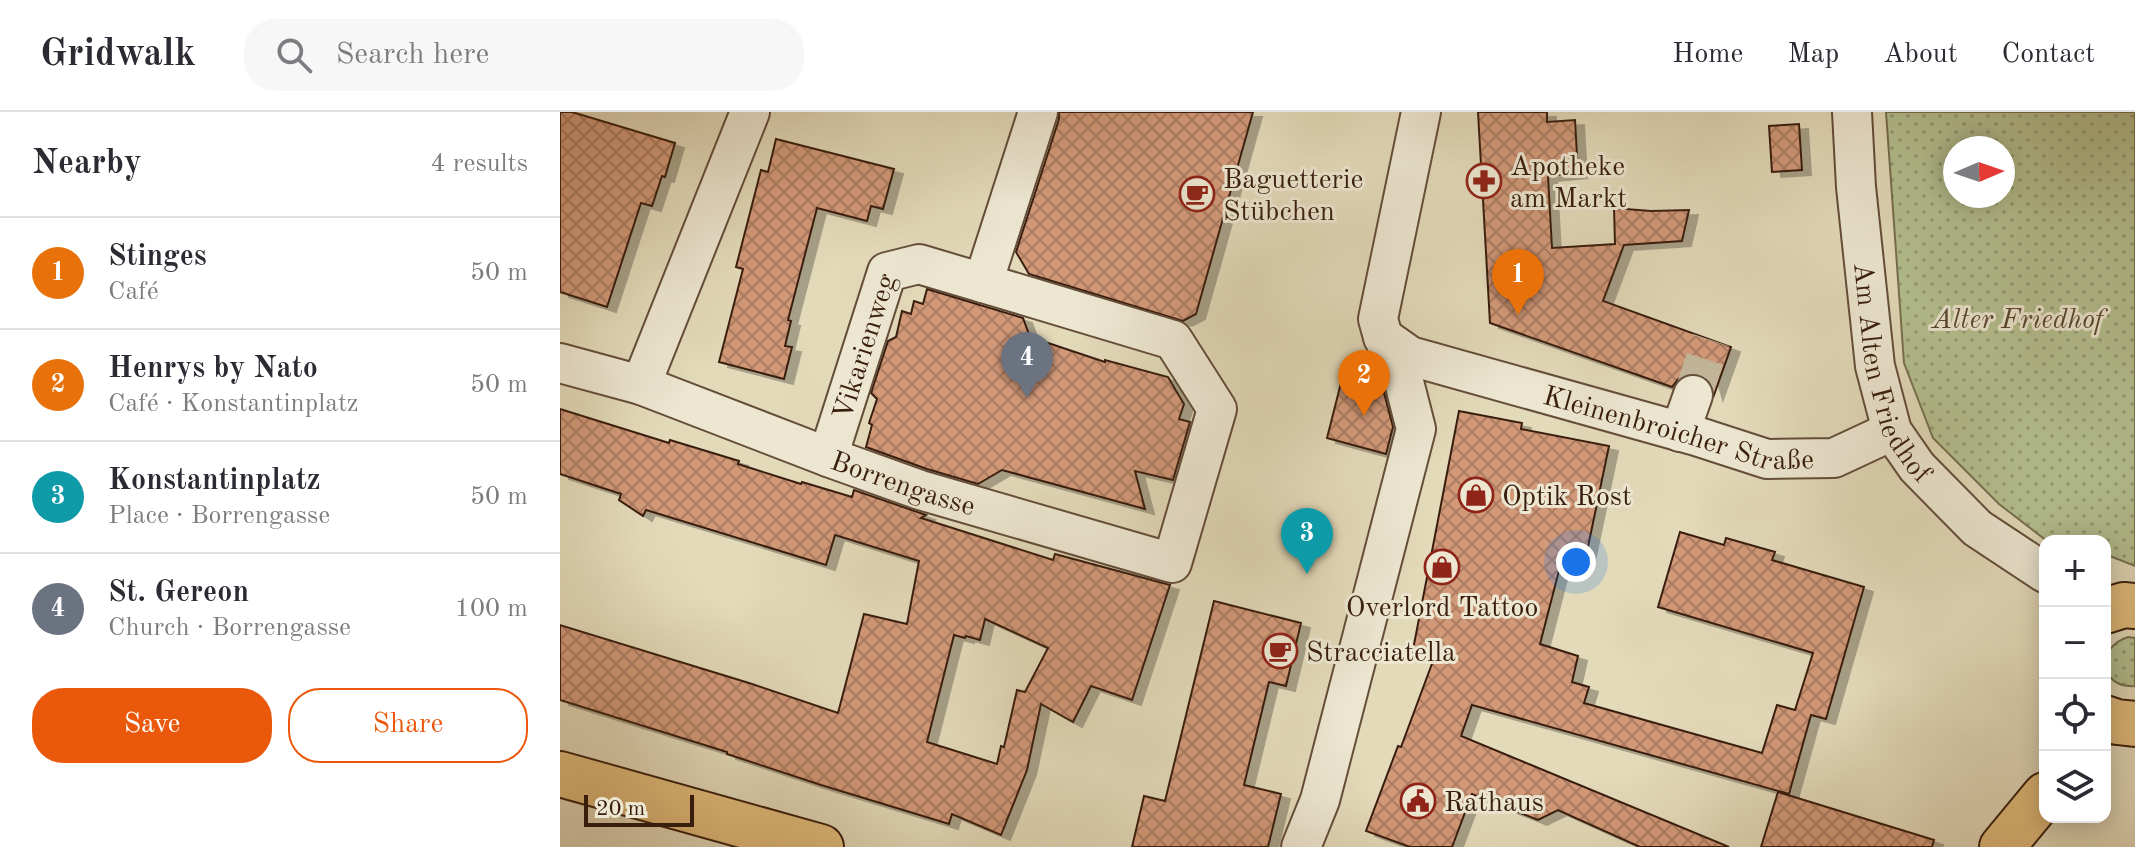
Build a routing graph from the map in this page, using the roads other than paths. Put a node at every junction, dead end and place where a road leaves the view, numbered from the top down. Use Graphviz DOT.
graph roads {
  1 [pos="750,112"];
  2 [pos="1038,112"];
  3 [pos="1852,112"];
  4 [pos="1414,114"];
  5 [pos="983,283"];
  6 [pos="1383,337"];
  7 [pos="560,363"];
  8 [pos="641,385"];
  9 [pos="1693,395"];
  10 [pos="1892,431"];
  11 [pos="1688,434"];
  12 [pos="828,457"];
  13 [pos="2039,569"];
  14 [pos="2135,606"];
  15 [pos="2111,609"];
  16 [pos="2111,720"];
  17 [pos="2135,724"];
  18 [pos="560,774"];
  19 [pos="2039,802"];
  20 [pos="821,847"];
  21 [pos="1301,847"];
  22 [pos="2002,847"];
  1 -- 8 [label="street"];
  2 -- 5 [label="street"];
  3 -- 10 [label="street, Am Alten Friedhof"];
  4 -- 6 [label="street"];
  5 -- 12 [label="street, Vikarienweg"];
  5 -- 12 [label="street, Borrengasse"];
  6 -- 11 [label="street, Kleinenbroicher Straße"];
  6 -- 21 [label="street"];
  7 -- 8 [label="street, Borrengasse"];
  8 -- 12 [label="street, Borrengasse"];
  9 -- 11 [label="street"];
  10 -- 11 [label="street, Kleinenbroicher Straße"];
  10 -- 13 [label="street, Am Alten Friedhof"];
  14 -- 15 [label="main road"];
  16 -- 17 [label="main road"];
  18 -- 20 [label="main road"];
  19 -- 22 [label="main road"];
}
